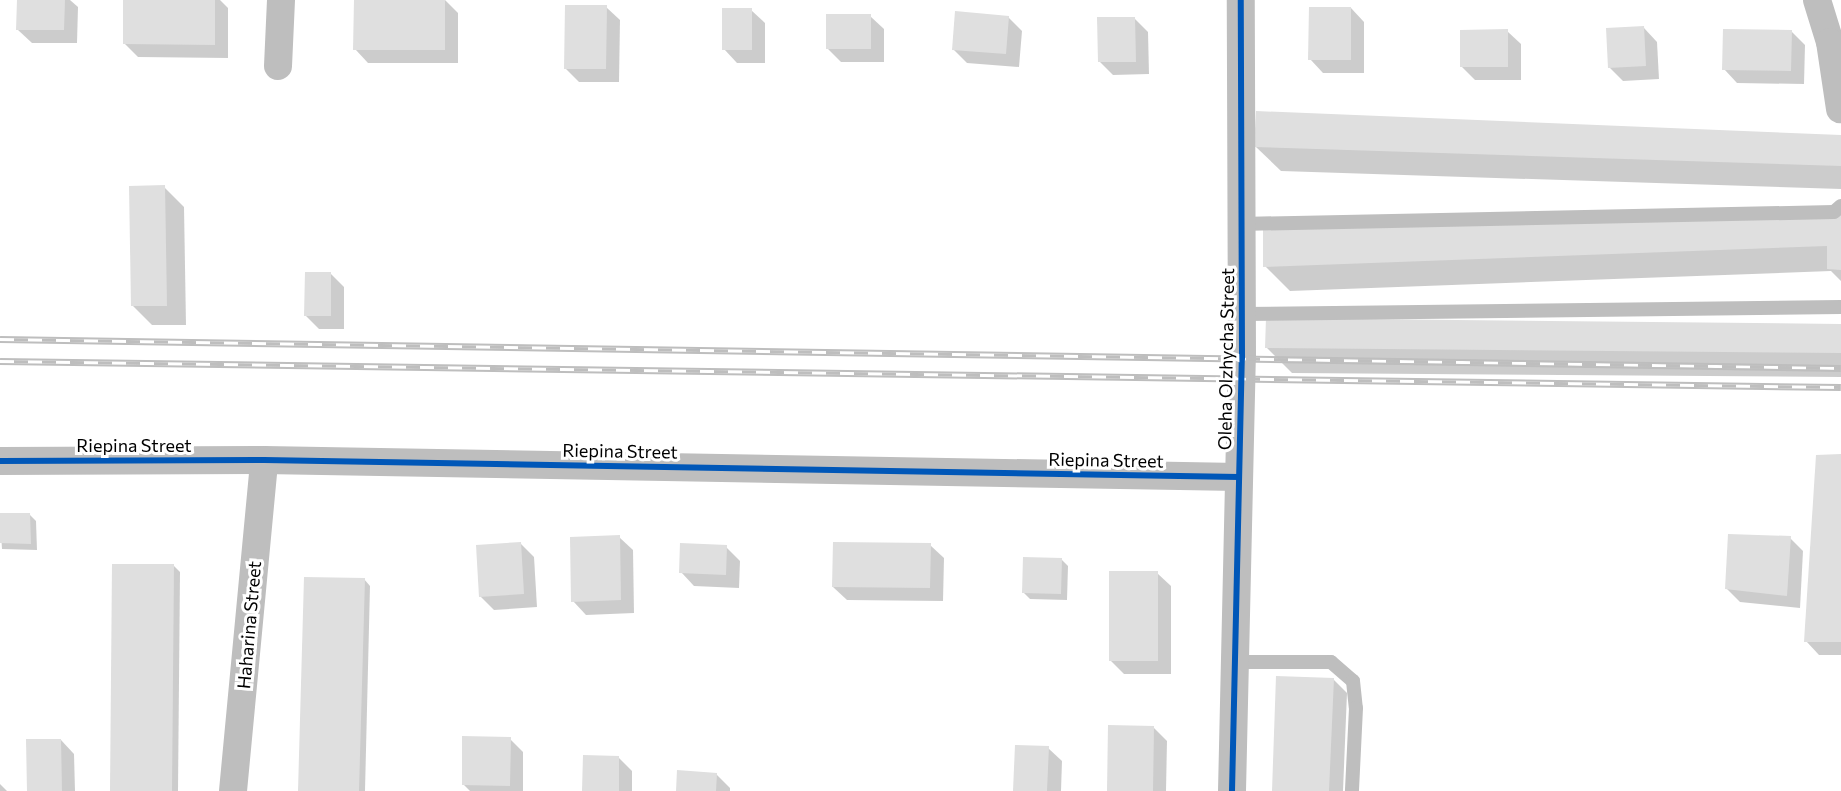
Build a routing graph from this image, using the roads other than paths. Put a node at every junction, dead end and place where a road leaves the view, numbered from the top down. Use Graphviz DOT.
graph roads {
  1 [pos="281,0"];
  2 [pos="1241,0"];
  3 [pos="1817,0"];
  4 [pos="278,66"];
  5 [pos="1840,109"];
  6 [pos="1841,206"];
  7 [pos="1241,224"];
  8 [pos="1841,307"];
  9 [pos="1242,314"];
  10 [pos="264,460"];
  11 [pos="0,461"];
  12 [pos="1239,477"];
  13 [pos="1234,662"];
  14 [pos="234,791"];
  15 [pos="1232,791"];
  16 [pos="1352,791"];
  1 -- 4 [label="street"];
  2 -- 7 [label="street, Oleha Olzhycha Street"];
  3 -- 5 [label="street"];
  6 -- 7 [label="lane"];
  7 -- 9 [label="street, Oleha Olzhycha Street"];
  8 -- 9 [label="lane"];
  9 -- 12 [label="street, Oleha Olzhycha Street"];
  10 -- 11 [label="street, Riepina Street"];
  10 -- 12 [label="street, Riepina Street"];
  10 -- 14 [label="street, Haharina Street"];
  12 -- 13 [label="street, Oleha Olzhycha Street"];
  13 -- 15 [label="street, Oleha Olzhycha Street"];
  13 -- 16 [label="lane"];
}
